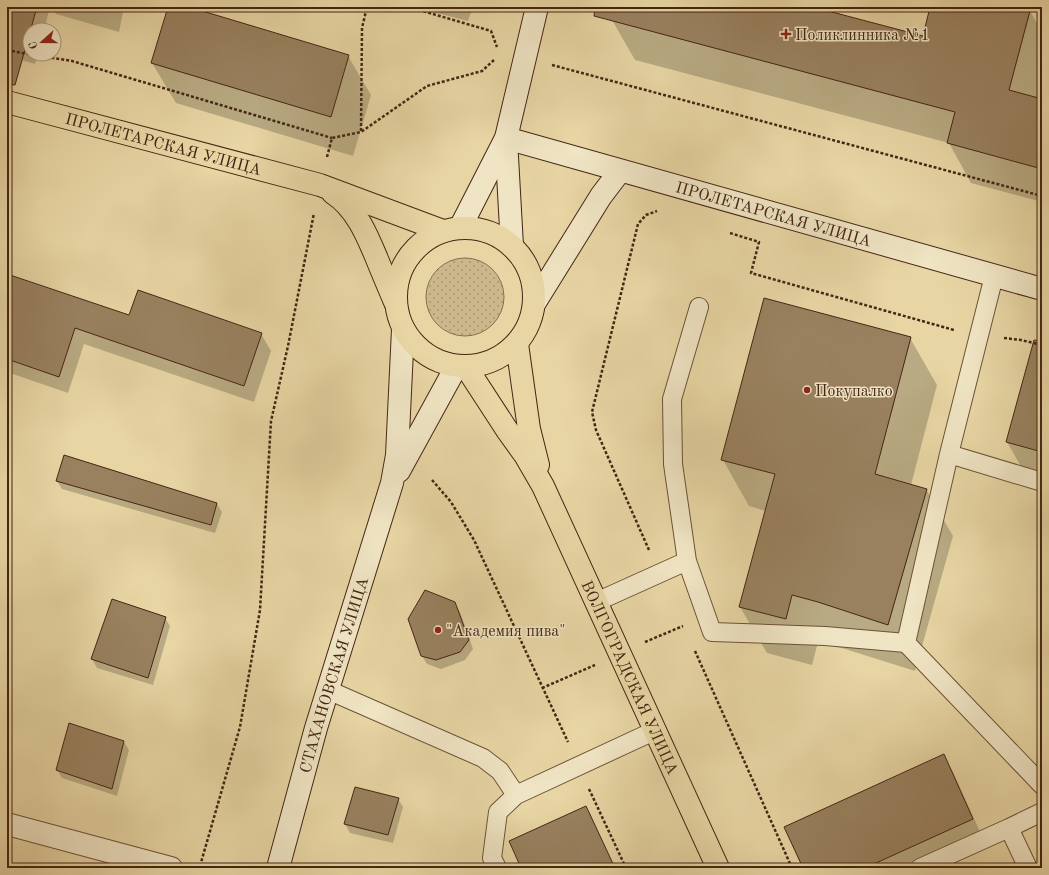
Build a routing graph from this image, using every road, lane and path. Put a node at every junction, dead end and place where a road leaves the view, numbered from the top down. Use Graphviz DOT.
graph roads {
  1 [pos="367,7"];
  2 [pos="409,7"];
  3 [pos="537,7"];
  4 [pos="7,50"];
  5 [pos="499,51"];
  6 [pos="525,58"];
  7 [pos="7,102"];
  8 [pos="361,132"];
  9 [pos="332,138"];
  10 [pos="506,138"];
  11 [pos="620,171"];
  12 [pos="320,185"];
  13 [pos="1042,196"];
  14 [pos="658,210"];
  15 [pos="452,229"];
  16 [pos="723,231"];
  17 [pos="512,246"];
  18 [pos="994,276"];
  19 [pos="1042,289"];
  20 [pos="396,304"];
  21 [pos="534,304"];
  22 [pos="699,307"];
  23 [pos="403,328"];
  24 [pos="978,337"];
  25 [pos="517,344"];
  26 [pos="1042,345"];
  27 [pos="461,367"];
  28 [pos="948,454"];
  29 [pos="432,480"];
  30 [pos="1042,482"];
  31 [pos="392,483"];
  32 [pos="543,486"];
  33 [pos="687,561"];
  34 [pos="660,574"];
  35 [pos="596,602"];
  36 [pos="683,626"];
  37 [pos="686,633"];
  38 [pos="906,643"];
  39 [pos="693,647"];
  40 [pos="328,690"];
  41 [pos="654,731"];
  42 [pos="579,766"];
  43 [pos="1042,785"];
  44 [pos="516,796"];
  45 [pos="1042,812"];
  46 [pos="7,824"];
  47 [pos="1009,828"];
  48 [pos="171,868"];
  49 [pos="199,868"];
  50 [pos="278,868"];
  51 [pos="497,868"];
  52 [pos="626,868"];
  53 [pos="718,868"];
  54 [pos="792,868"];
  55 [pos="920,868"];
  56 [pos="1028,868"];
  1 -- 8 [label="path"];
  2 -- 5 [label="path"];
  3 -- 6 [label="street"];
  4 -- 9 [label="path"];
  5 -- 6 [label="path"];
  5 -- 8 [label="path"];
  6 -- 10 [label="street"];
  6 -- 13 [label="path"];
  7 -- 12 [label="main road, ПРОЛЕТАРСКАЯ УЛИЦА"];
  8 -- 9 [label="path"];
  9 -- 12 [label="path"];
  10 -- 11 [label="street, ПРОЛЕТАРСКАЯ УЛИЦА"];
  10 -- 15 [label="street"];
  10 -- 17 [label="street"];
  11 -- 18 [label="street, ПРОЛЕТАРСКАЯ УЛИЦА"];
  11 -- 21 [label="street"];
  12 -- 15 [label="main road, ПРОЛЕТАРСКАЯ УЛИЦА"];
  12 -- 20 [label="main road, ПРОЛЕТАРСКАЯ УЛИЦА"];
  12 -- 49 [label="path"];
  14 -- 34 [label="path"];
  15 -- 17 [label="main road"];
  15 -- 20 [label="main road"];
  16 -- 24 [label="path"];
  17 -- 21 [label="main road"];
  18 -- 19 [label="street, ПРОЛЕТАРСКАЯ УЛИЦА"];
  18 -- 24 [label="lane"];
  20 -- 23 [label="main road"];
  21 -- 25 [label="main road"];
  22 -- 33 [label="lane"];
  23 -- 27 [label="main road"];
  23 -- 31 [label="street, СТАХАНОВСКАЯ УЛИЦА"];
  24 -- 26 [label="path"];
  24 -- 28 [label="lane"];
  25 -- 27 [label="main road"];
  25 -- 32 [label="main road, ВОЛГОГРАДСКАЯ УЛИЦА"];
  27 -- 31 [label="street, СТАХАНОВСКАЯ УЛИЦА"];
  27 -- 32 [label="main road, ВОЛГОГРАДСКАЯ УЛИЦА"];
  28 -- 30 [label="lane"];
  28 -- 38 [label="lane"];
  29 -- 42 [label="path"];
  31 -- 40 [label="street, СТАХАНОВСКАЯ УЛИЦА"];
  32 -- 35 [label="main road, ВОЛГОГРАДСКАЯ УЛИЦА"];
  33 -- 34 [label="lane"];
  33 -- 38 [label="lane"];
  34 -- 35 [label="lane"];
  35 -- 41 [label="main road, ВОЛГОГРАДСКАЯ УЛИЦА"];
  36 -- 37 [label="path"];
  38 -- 43 [label="lane"];
  39 -- 54 [label="path"];
  40 -- 44 [label="lane"];
  40 -- 50 [label="street, СТАХАНОВСКАЯ УЛИЦА"];
  41 -- 42 [label="lane"];
  41 -- 53 [label="main road, ВОЛГОГРАДСКАЯ УЛИЦА"];
  42 -- 44 [label="lane"];
  42 -- 52 [label="path"];
  44 -- 51 [label="lane"];
  45 -- 47 [label="lane"];
  46 -- 48 [label="street"];
  47 -- 55 [label="lane"];
  47 -- 56 [label="lane"];
}
